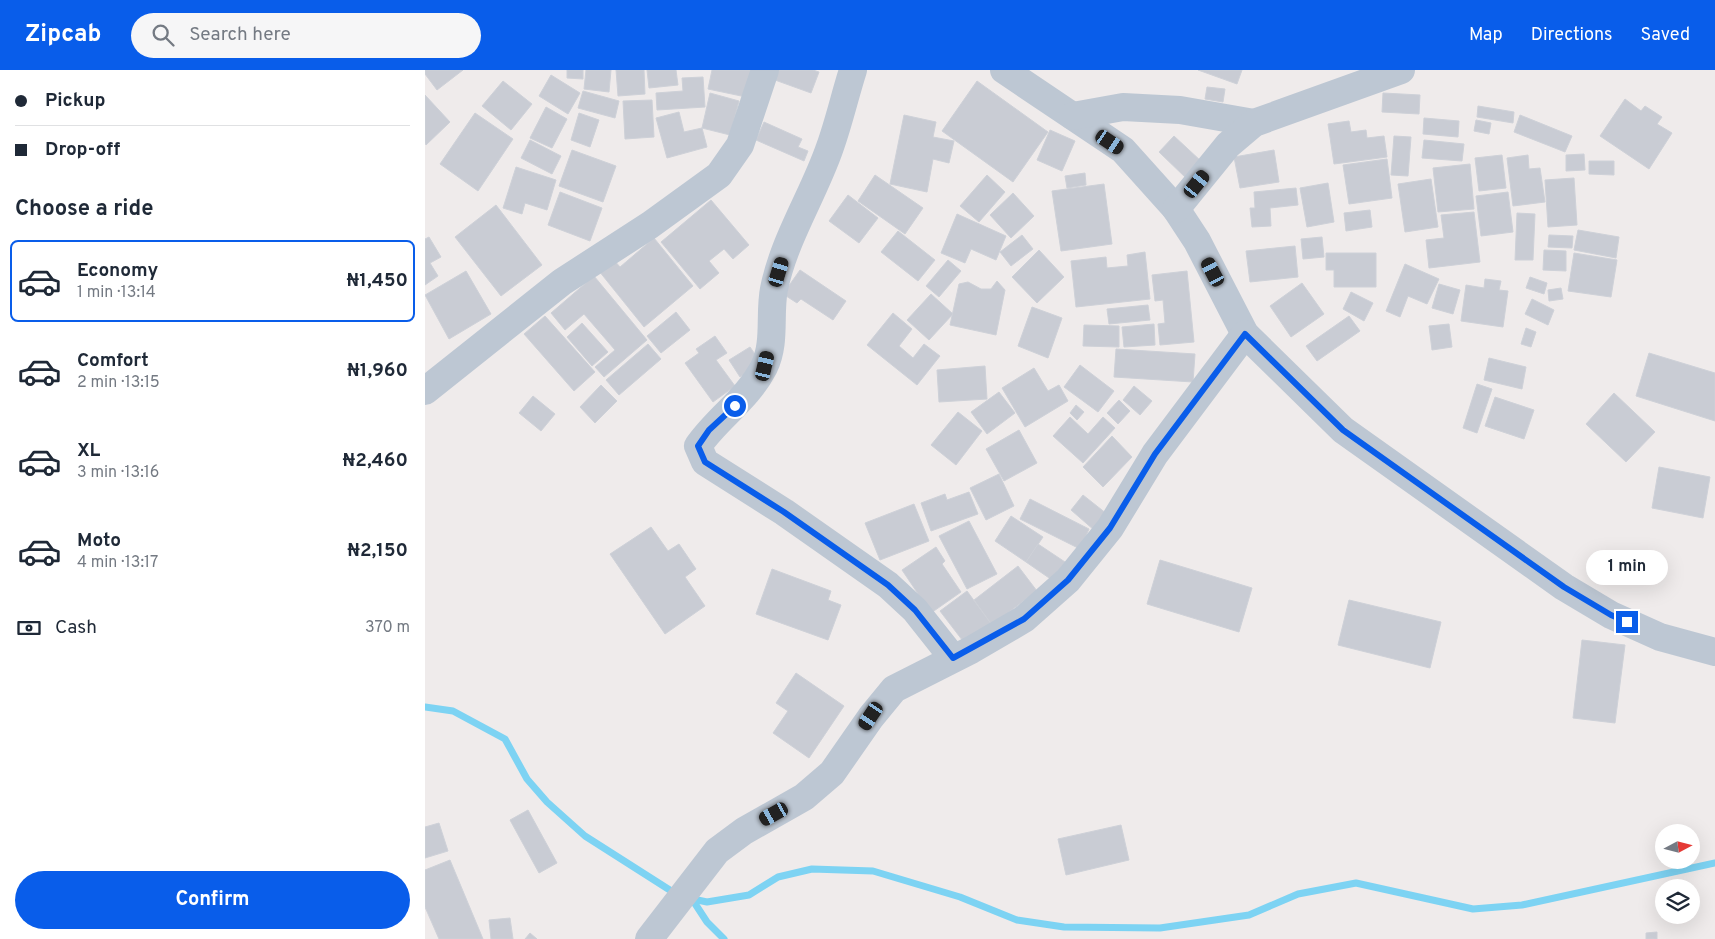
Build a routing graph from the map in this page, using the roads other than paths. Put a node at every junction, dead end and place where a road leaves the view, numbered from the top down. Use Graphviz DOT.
graph roads {
  1 [pos="765,70"];
  2 [pos="853,70"];
  3 [pos="1004,70"];
  4 [pos="1401,70"];
  5 [pos="1073,116"];
  6 [pos="1254,123"];
  7 [pos="1176,209"];
  8 [pos="1245,334"];
  9 [pos="425,391"];
  10 [pos="1715,652"];
  11 [pos="953,658"];
  12 [pos="649,939"];
  1 -- 9 [label="street"];
  2 -- 11 [label="street"];
  3 -- 5 [label="street"];
  4 -- 6 [label="street"];
  5 -- 6 [label="street"];
  5 -- 7 [label="street"];
  6 -- 7 [label="street"];
  7 -- 8 [label="street"];
  8 -- 10 [label="street"];
  8 -- 11 [label="street"];
  11 -- 12 [label="street"];
}
